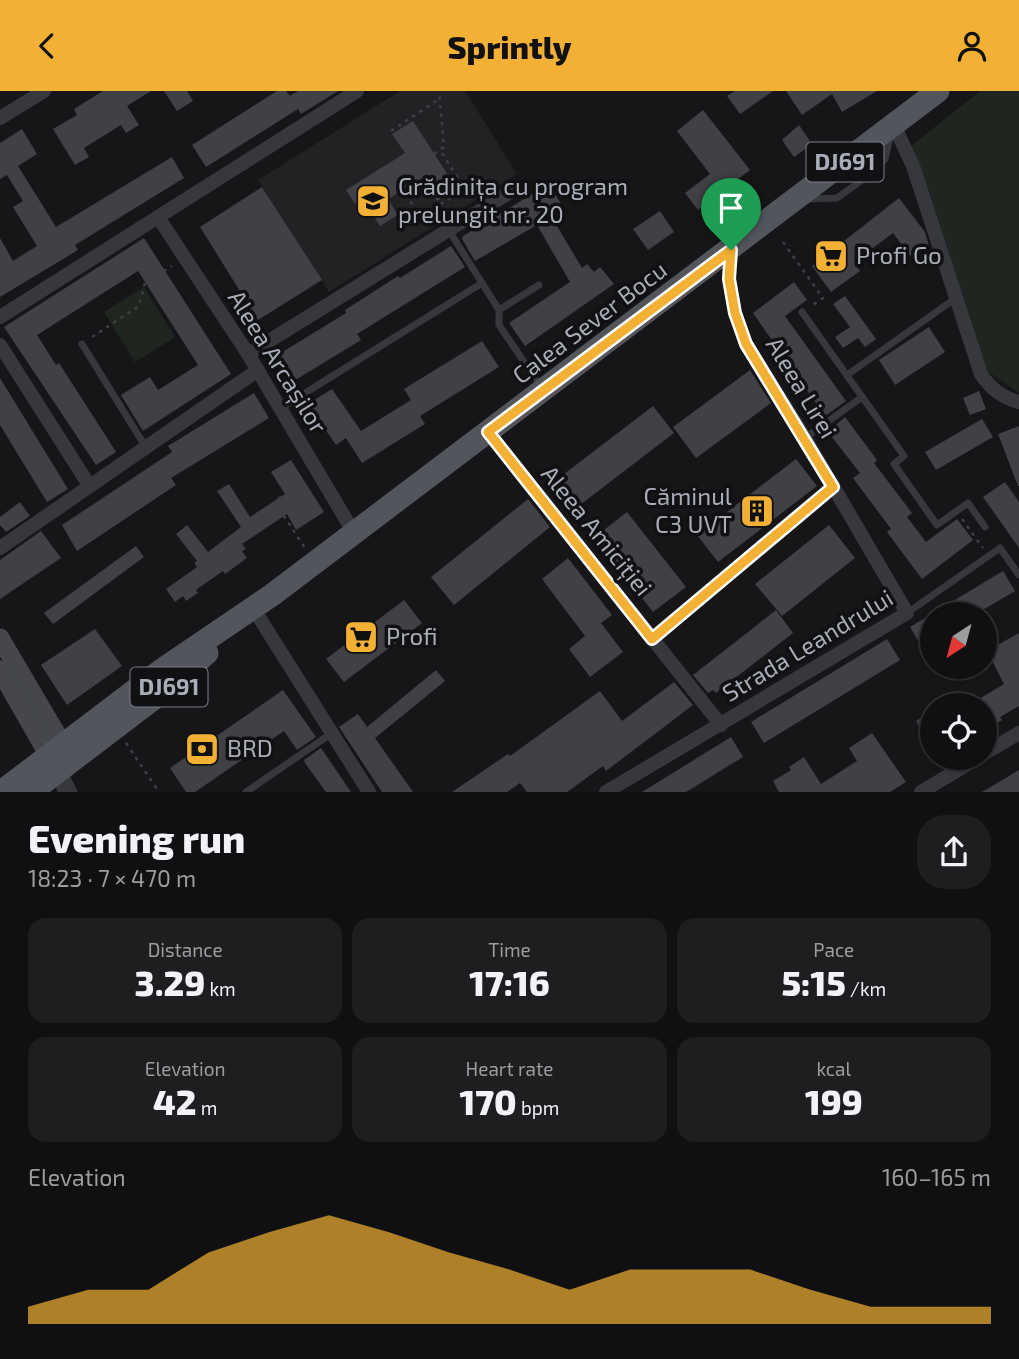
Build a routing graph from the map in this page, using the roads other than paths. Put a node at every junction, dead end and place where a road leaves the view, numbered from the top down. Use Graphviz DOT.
graph roads {
  1 [pos="44,91"];
  2 [pos="357,91"];
  3 [pos="925,95"];
  4 [pos="0,118"];
  5 [pos="894,125"];
  6 [pos="518,187"];
  7 [pos="158,217"];
  8 [pos="448,228"];
  9 [pos="731,250"];
  10 [pos="482,282"];
  11 [pos="538,285"];
  12 [pos="956,298"];
  13 [pos="499,310"];
  14 [pos="802,313"];
  15 [pos="0,317"];
  16 [pos="82,344"];
  17 [pos="0,345"];
  18 [pos="248,354"];
  19 [pos="258,370"];
  20 [pos="847,375"];
  21 [pos="535,378"];
  22 [pos="862,397"];
  23 [pos="1019,402"];
  24 [pos="281,408"];
  25 [pos="488,432"];
  26 [pos="805,438"];
  27 [pos="145,446"];
  28 [pos="89,485"];
  29 [pos="833,487"];
  30 [pos="985,527"];
  31 [pos="354,533"];
  32 [pos="0,548"];
  33 [pos="1019,575"];
  34 [pos="264,603"];
  35 [pos="907,613"];
  36 [pos="0,638"];
  37 [pos="652,639"];
  38 [pos="0,671"];
  39 [pos="721,725"];
  40 [pos="332,732"];
  41 [pos="1019,733"];
  42 [pos="997,746"];
  43 [pos="60,766"];
  44 [pos="958,770"];
  45 [pos="1,792"];
  46 [pos="31,792"];
  47 [pos="246,792"];
  48 [pos="369,792"];
  49 [pos="606,792"];
  50 [pos="920,792"];
  1 -- 4 [label="street"];
  2 -- 7 [label="street"];
  3 -- 5 [label="main road, Calea Sever Bocu / DJ691"];
  5 -- 9 [label="main road, Calea Sever Bocu / DJ691"];
  5 -- 12 [label="street"];
  6 -- 8 [label="street"];
  7 -- 15 [label="street"];
  7 -- 18 [label="street, Aleea Arcașilor"];
  8 -- 10 [label="lane"];
  8 -- 18 [label="street"];
  9 -- 25 [label="main road, Calea Sever Bocu / DJ691"];
  9 -- 26 [label="street, Aleea Lirei"];
  10 -- 13 [label="lane"];
  10 -- 24 [label="lane"];
  11 -- 13 [label="lane"];
  12 -- 20 [label="lane"];
  12 -- 23 [label="street"];
  13 -- 21 [label="lane"];
  14 -- 20 [label="lane"];
  16 -- 27 [label="lane"];
  17 -- 28 [label="street"];
  18 -- 19 [label="street, Aleea Arcașilor"];
  19 -- 24 [label="street, Aleea Arcașilor"];
  19 -- 27 [label="street"];
  20 -- 22 [label="lane"];
  22 -- 26 [label="lane"];
  22 -- 30 [label="lane"];
  24 -- 31 [label="street, Aleea Arcașilor"];
  25 -- 31 [label="main road, Calea Sever Bocu / DJ691"];
  25 -- 37 [label="street, Aleea Amiciției"];
  26 -- 29 [label="street, Aleea Lirei"];
  27 -- 28 [label="street"];
  28 -- 32 [label="street"];
  29 -- 35 [label="street, Aleea Lirei"];
  29 -- 37 [label="lane"];
  31 -- 34 [label="main road, Calea Sever Bocu / DJ691"];
  33 -- 35 [label="lane, Strada Leandrului"];
  34 -- 40 [label="street"];
  34 -- 43 [label="main road, Calea Sever Bocu / DJ691"];
  35 -- 39 [label="street, Strada Leandrului"];
  36 -- 43 [label="main road"];
  37 -- 39 [label="street, Aleea Amiciției"];
  38 -- 43 [label="main road"];
  39 -- 49 [label="street, Strada Leandrului"];
  40 -- 47 [label="lane"];
  40 -- 48 [label="street"];
  41 -- 42 [label="street"];
  43 -- 45 [label="main road, Calea Sever Bocu / DJ691"];
  43 -- 46 [label="main road, Calea Sever Bocu / DJ691"];
  44 -- 50 [label="street"];
}
